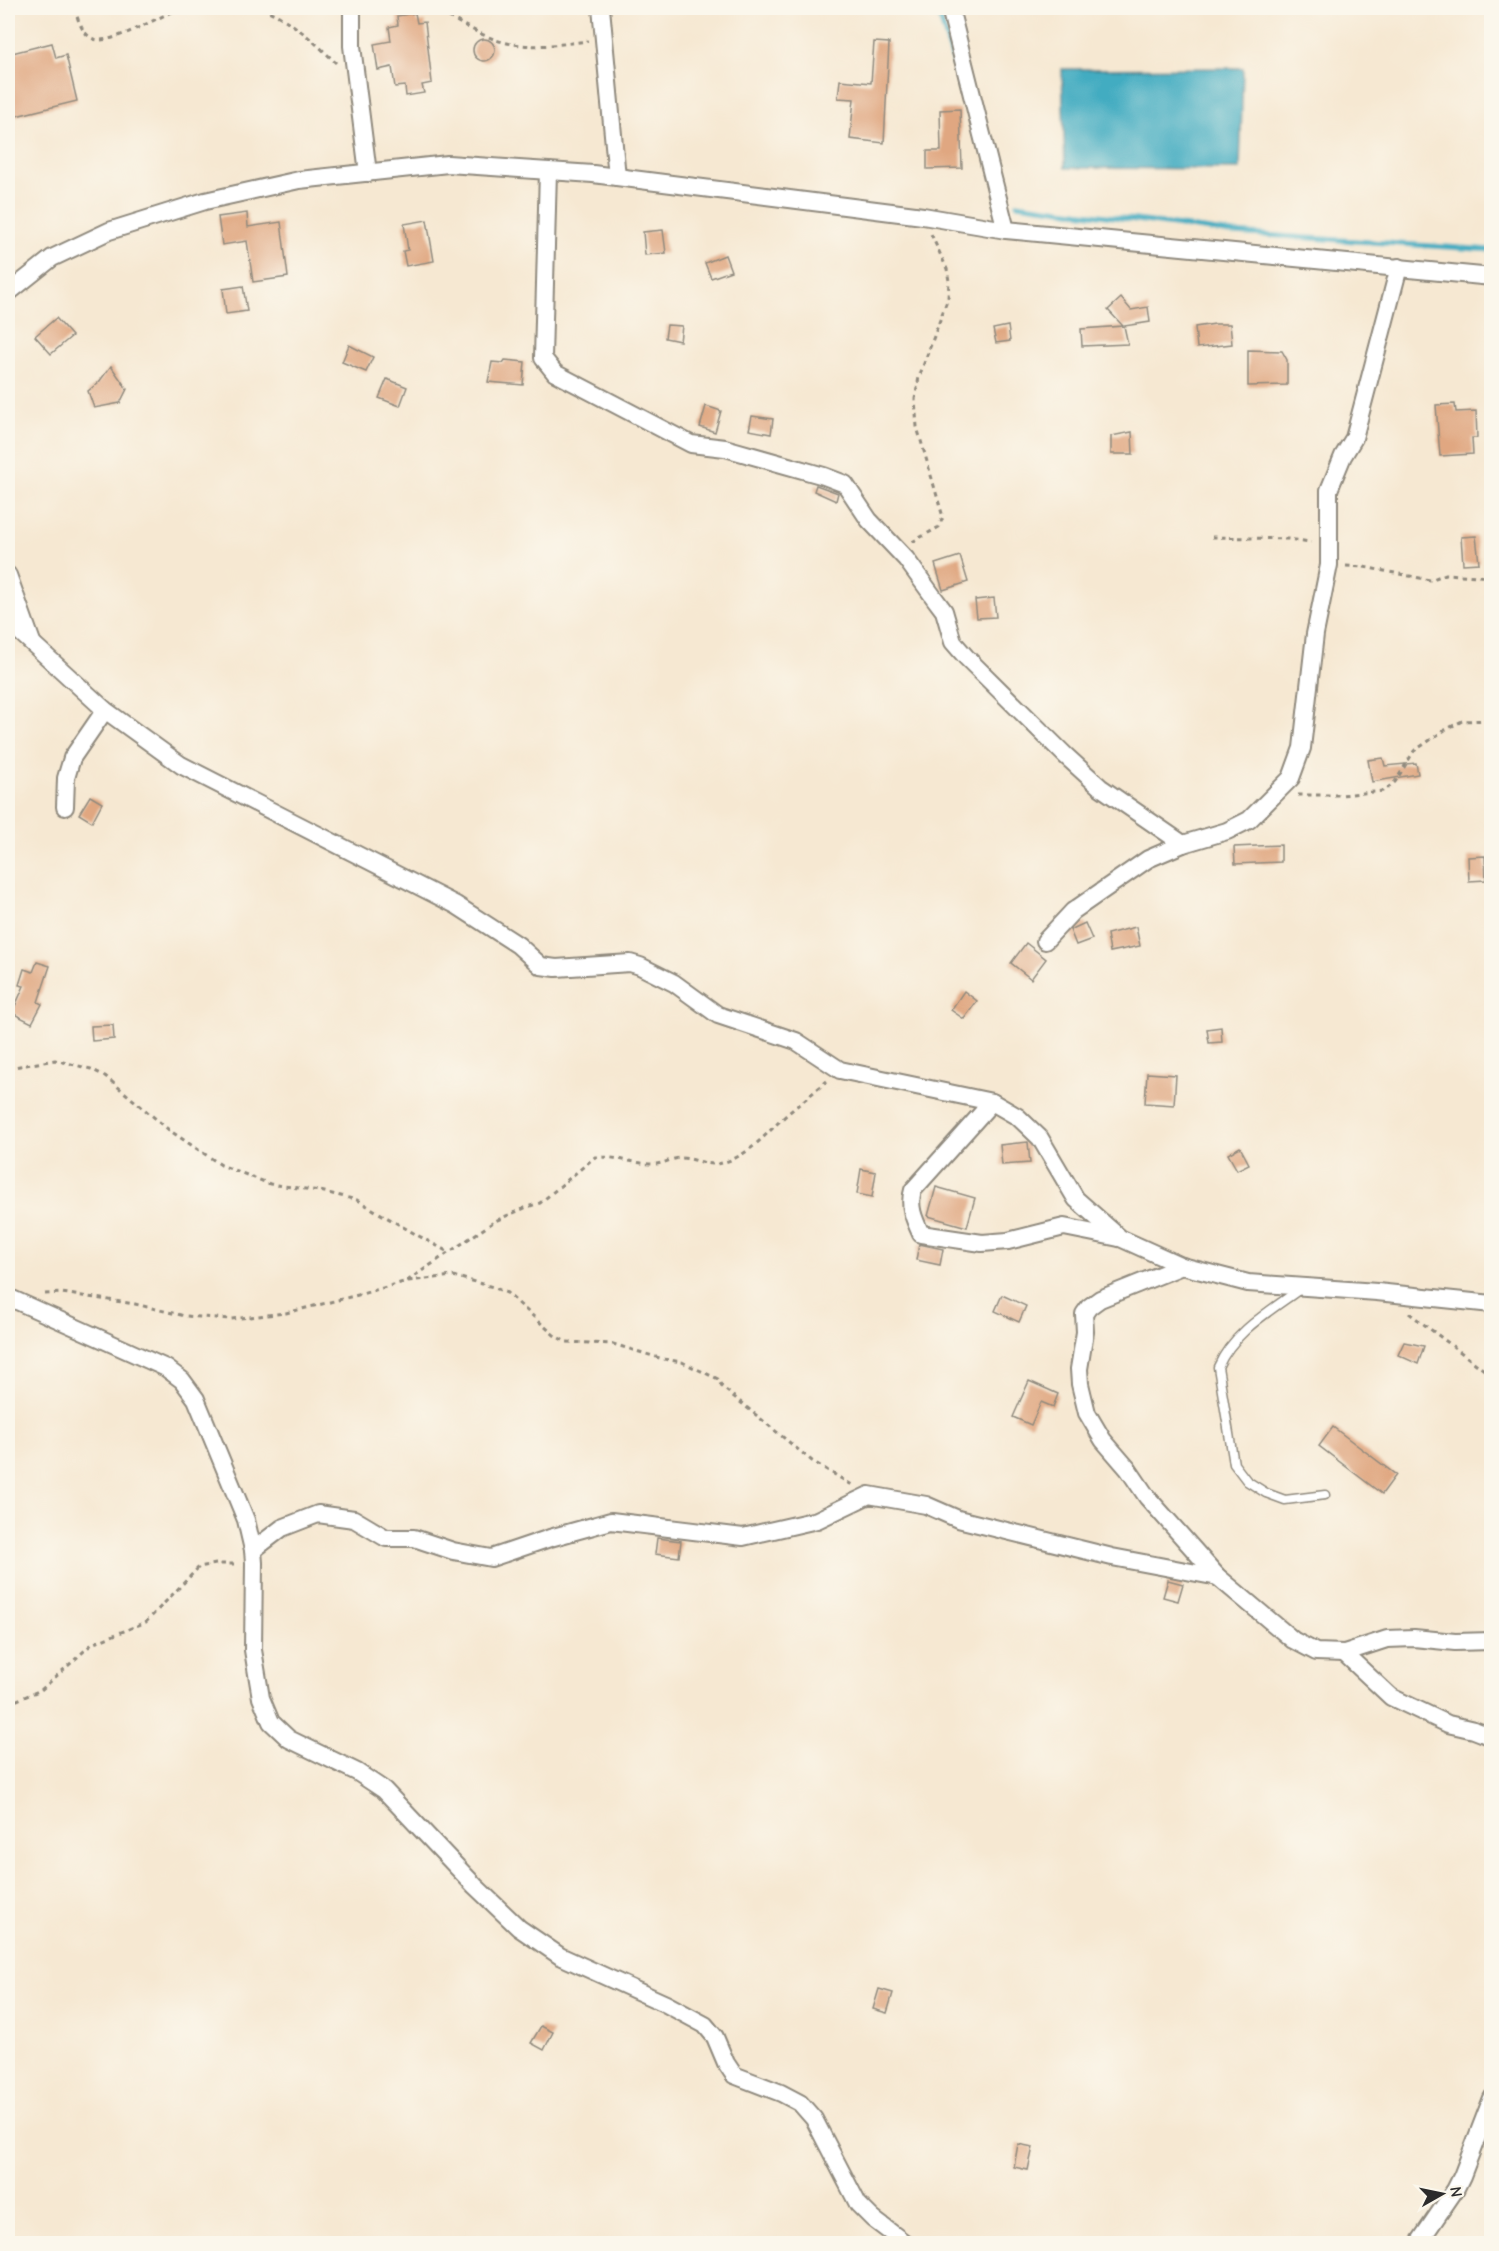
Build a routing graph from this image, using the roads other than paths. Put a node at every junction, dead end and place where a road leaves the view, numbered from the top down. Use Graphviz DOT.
graph roads {
  1 [pos="352,8"];
  2 [pos="601,8"];
  3 [pos="950,8"];
  4 [pos="548,171"];
  5 [pos="368,173"];
  6 [pos="617,177"];
  7 [pos="1006,230"];
  8 [pos="1399,267"];
  9 [pos="1491,277"];
  10 [pos="8,293"];
  11 [pos="8,575"];
  12 [pos="8,621"];
  13 [pos="33,647"];
  14 [pos="105,710"];
  15 [pos="65,807"];
  16 [pos="1183,844"];
  17 [pos="1045,941"];
  18 [pos="992,1102"];
  19 [pos="1120,1238"];
  20 [pos="1182,1266"];
  21 [pos="1302,1287"];
  22 [pos="8,1297"];
  23 [pos="1491,1304"];
  24 [pos="1325,1495"];
  25 [pos="254,1557"];
  26 [pos="1218,1577"];
  27 [pos="1491,1641"];
  28 [pos="1344,1653"];
  29 [pos="1491,1737"];
  30 [pos="1491,2098"];
  31 [pos="906,2244"];
  32 [pos="1418,2244"];
  1 -- 5 [label="street"];
  2 -- 6 [label="street"];
  3 -- 7 [label="street"];
  4 -- 5 [label="street"];
  4 -- 6 [label="street"];
  4 -- 16 [label="street"];
  5 -- 10 [label="street"];
  6 -- 7 [label="street"];
  7 -- 8 [label="street"];
  8 -- 9 [label="street"];
  8 -- 16 [label="street"];
  11 -- 13 [label="street"];
  12 -- 13 [label="street"];
  13 -- 14 [label="street"];
  14 -- 15 [label="street"];
  14 -- 18 [label="street"];
  16 -- 17 [label="street"];
  18 -- 19 [label="street"];
  18 -- 19 [label="street"];
  19 -- 20 [label="street"];
  20 -- 21 [label="street"];
  20 -- 26 [label="street"];
  21 -- 23 [label="street"];
  21 -- 24 [label="lane"];
  22 -- 25 [label="street"];
  25 -- 26 [label="street"];
  25 -- 31 [label="street"];
  26 -- 28 [label="street"];
  27 -- 28 [label="street"];
  28 -- 29 [label="street"];
  30 -- 32 [label="street"];
}
